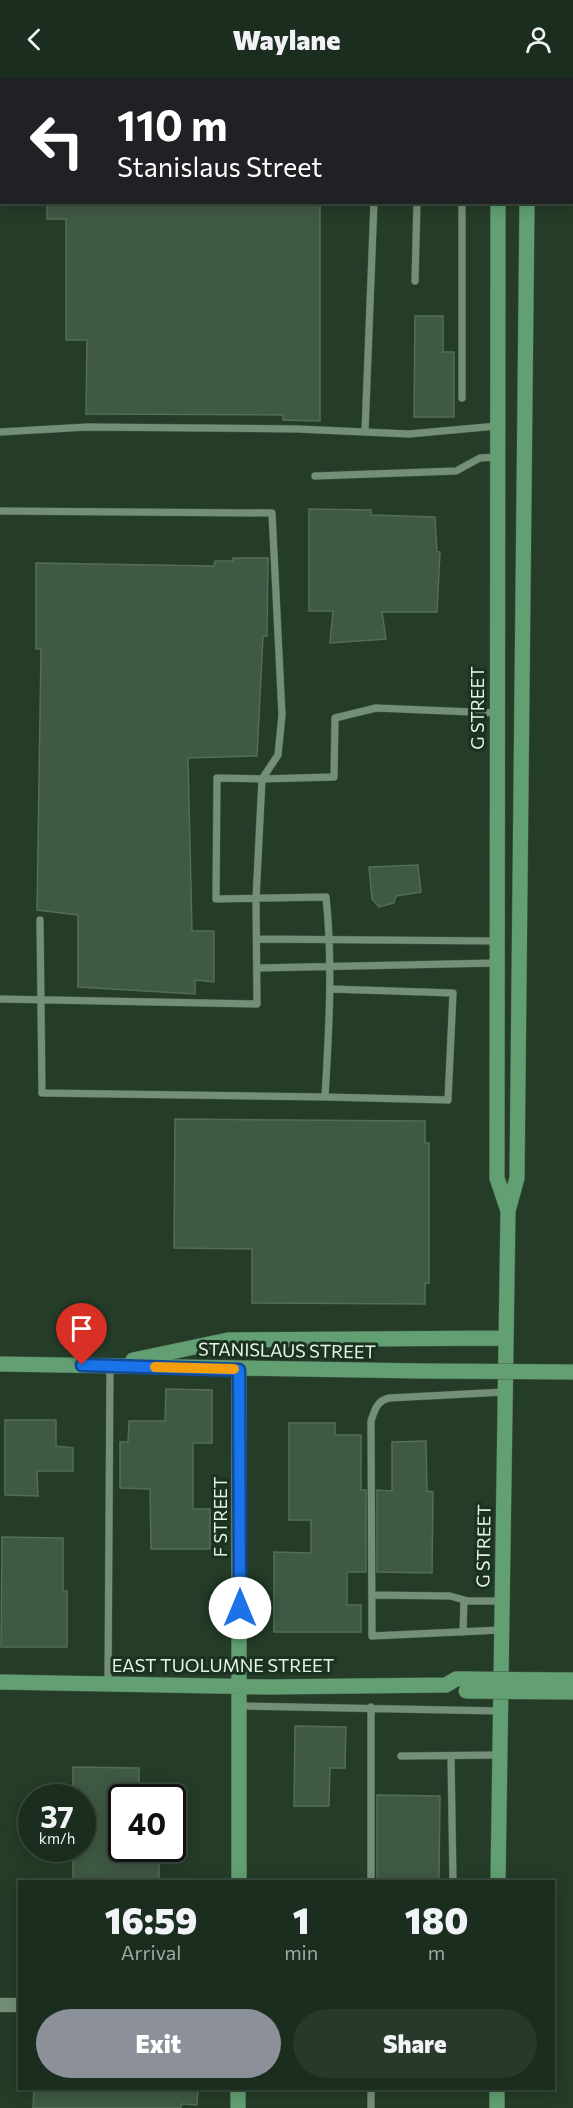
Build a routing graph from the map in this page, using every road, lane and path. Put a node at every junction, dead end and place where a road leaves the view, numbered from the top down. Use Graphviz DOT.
graph roads {
  1 [pos="374,204"];
  2 [pos="417,204"];
  3 [pos="462,204"];
  4 [pos="498,204"];
  5 [pos="527,204"];
  6 [pos="415,281"];
  7 [pos="462,398"];
  8 [pos="497,426"];
  9 [pos="0,432"];
  10 [pos="365,432"];
  11 [pos="497,457"];
  12 [pos="315,476"];
  13 [pos="0,510"];
  14 [pos="497,713"];
  15 [pos="262,780"];
  16 [pos="256,899"];
  17 [pos="40,920"];
  18 [pos="330,938"];
  19 [pos="257,939"];
  20 [pos="497,940"];
  21 [pos="497,963"];
  22 [pos="330,967"];
  23 [pos="257,968"];
  24 [pos="332,988"];
  25 [pos="0,999"];
  26 [pos="42,999"];
  27 [pos="325,1096"];
  28 [pos="508,1211"];
  29 [pos="506,1338"];
  30 [pos="0,1364"];
  31 [pos="110,1365"];
  32 [pos="239,1370"];
  33 [pos="573,1372"];
  34 [pos="505,1392"];
  35 [pos="372,1595"];
  36 [pos="464,1600"];
  37 [pos="502,1601"];
  38 [pos="501,1630"];
  39 [pos="463,1632"];
  40 [pos="573,1680"];
  41 [pos="0,1682"];
  42 [pos="108,1684"];
  43 [pos="240,1685"];
  44 [pos="467,1685"];
  45 [pos="573,1692"];
  46 [pos="240,1706"];
  47 [pos="371,1707"];
  48 [pos="500,1711"];
  49 [pos="500,1755"];
  50 [pos="401,1756"];
  51 [pos="451,1756"];
  52 [pos="239,1880"];
  53 [pos="371,1880"];
  54 [pos="453,1880"];
  55 [pos="498,1880"];
  56 [pos="0,2005"];
  57 [pos="18,2005"];
  58 [pos="238,2090"];
  59 [pos="371,2090"];
  60 [pos="497,2090"];
  61 [pos="497,2107"];
  62 [pos="238,2108"];
  63 [pos="370,2108"];
  1 -- 10 [label="lane"];
  2 -- 6 [label="lane"];
  3 -- 7 [label="lane"];
  4 -- 8 [label="street, G STREET"];
  5 -- 28 [label="street, G STREET"];
  8 -- 10 [label="lane"];
  8 -- 11 [label="street, G STREET"];
  9 -- 10 [label="lane"];
  11 -- 12 [label="lane"];
  11 -- 14 [label="street, G STREET"];
  13 -- 15 [label="lane"];
  14 -- 15 [label="lane"];
  14 -- 20 [label="street, G STREET"];
  15 -- 16 [label="lane"];
  15 -- 16 [label="lane"];
  16 -- 18 [label="lane"];
  16 -- 19 [label="lane"];
  17 -- 26 [label="lane"];
  18 -- 19 [label="lane"];
  18 -- 20 [label="lane"];
  18 -- 22 [label="lane"];
  19 -- 23 [label="lane"];
  20 -- 21 [label="street, G STREET"];
  21 -- 22 [label="lane"];
  21 -- 28 [label="street, G STREET"];
  22 -- 23 [label="lane"];
  22 -- 24 [label="lane"];
  23 -- 26 [label="lane"];
  24 -- 27 [label="lane"];
  24 -- 27 [label="lane"];
  25 -- 26 [label="lane"];
  26 -- 27 [label="lane"];
  28 -- 29 [label="street, G STREET"];
  29 -- 31 [label="street"];
  29 -- 34 [label="street, G STREET"];
  30 -- 31 [label="street, STANISLAUS STREET"];
  31 -- 32 [label="street, STANISLAUS STREET"];
  31 -- 42 [label="lane"];
  32 -- 33 [label="street, STANISLAUS STREET, bridge"];
  32 -- 43 [label="street, F STREET"];
  34 -- 35 [label="lane"];
  34 -- 37 [label="street, G STREET"];
  35 -- 36 [label="lane"];
  35 -- 39 [label="lane"];
  36 -- 37 [label="lane"];
  36 -- 39 [label="lane"];
  37 -- 38 [label="street, G STREET"];
  38 -- 39 [label="lane"];
  38 -- 48 [label="street, G STREET"];
  40 -- 44 [label="street, EAST TUOLUMNE STREET, bridge"];
  41 -- 42 [label="street, EAST TUOLUMNE STREET"];
  42 -- 43 [label="street, EAST TUOLUMNE STREET"];
  43 -- 44 [label="street, EAST TUOLUMNE STREET"];
  43 -- 46 [label="street, F STREET"];
  44 -- 45 [label="street, EAST TUOLUMNE STREET, bridge"];
  46 -- 47 [label="lane"];
  46 -- 52 [label="street, F STREET"];
  47 -- 48 [label="lane"];
  47 -- 53 [label="lane"];
  48 -- 49 [label="street, G STREET"];
  49 -- 51 [label="lane"];
  49 -- 55 [label="street, G STREET"];
  50 -- 51 [label="lane"];
  51 -- 54 [label="lane"];
  56 -- 57 [label="street"];
  58 -- 62 [label="street"];
  59 -- 63 [label="lane"];
  60 -- 61 [label="street"];
}
